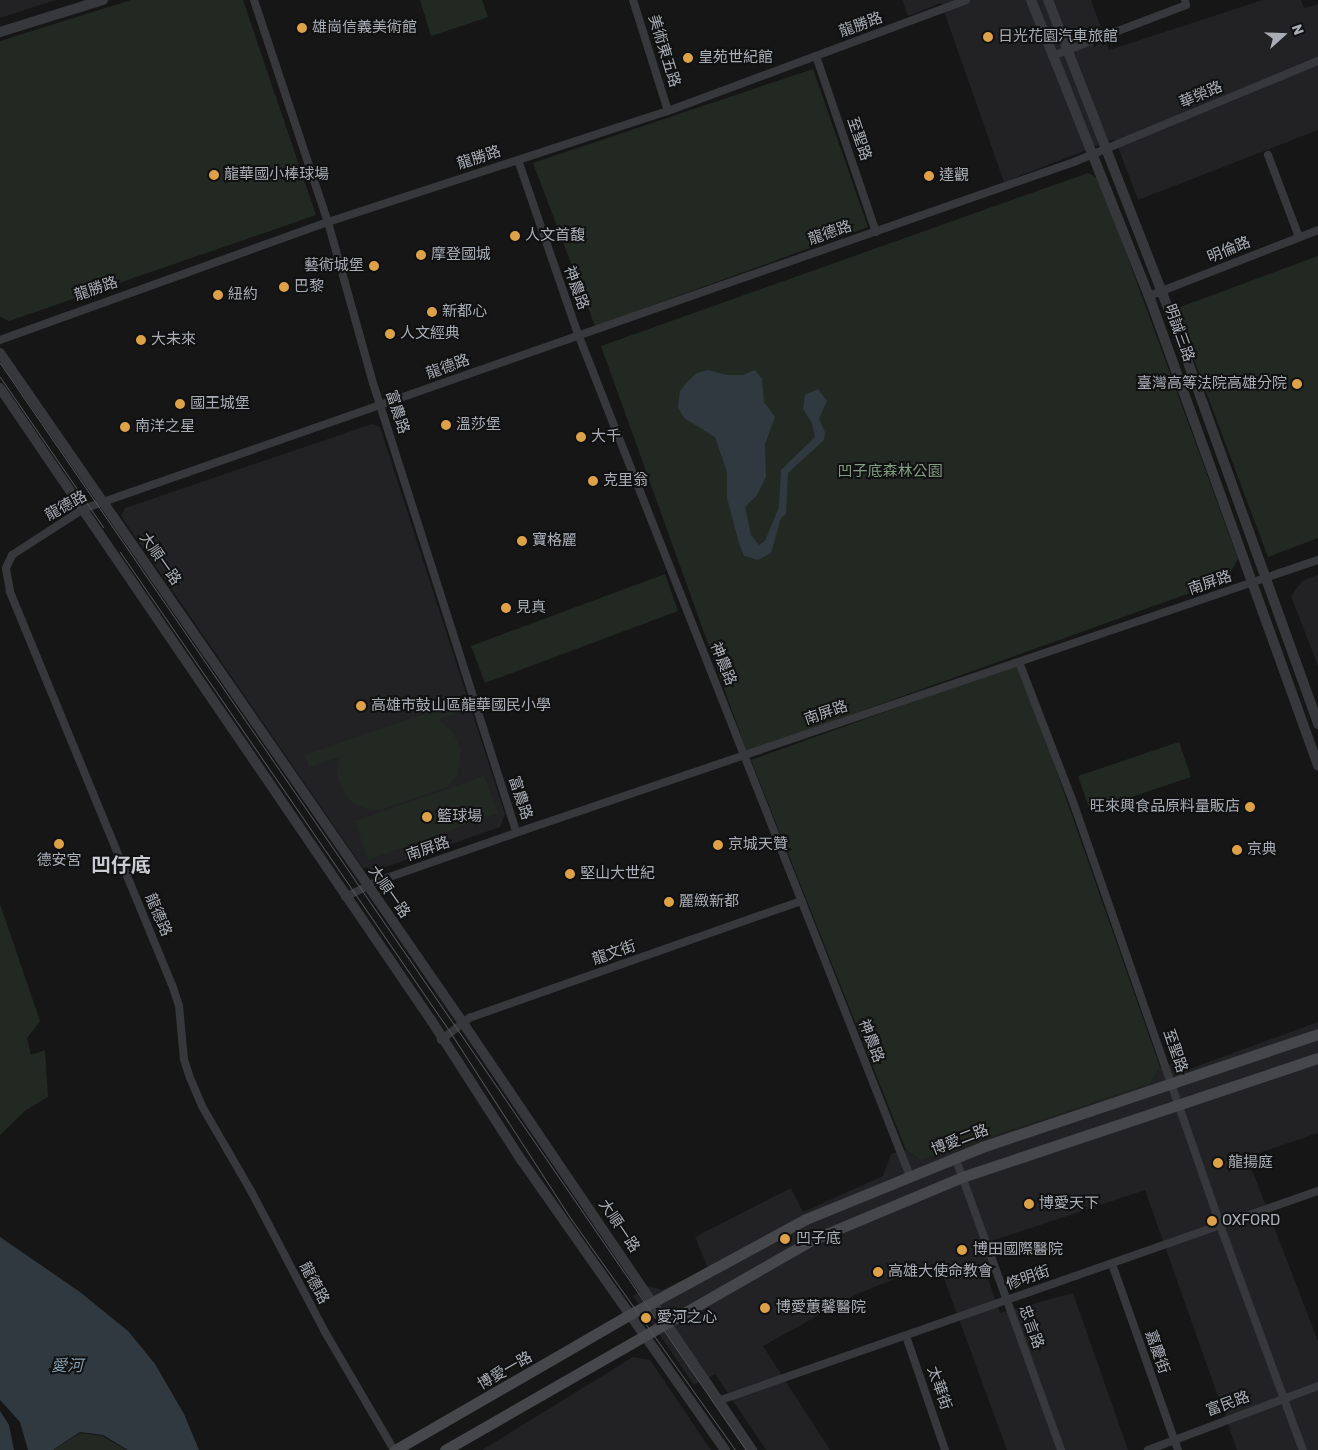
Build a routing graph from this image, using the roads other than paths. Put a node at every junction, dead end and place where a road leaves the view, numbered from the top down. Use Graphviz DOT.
graph roads {
  1 [pos="103,0"];
  2 [pos="254,0"];
  3 [pos="633,0"];
  4 [pos="966,0"];
  5 [pos="1030,0"];
  6 [pos="1048,0"];
  7 [pos="1185,2"];
  8 [pos="0,32"];
  9 [pos="1068,51"];
  10 [pos="816,56"];
  11 [pos="1052,56"];
  12 [pos="1318,61"];
  13 [pos="668,111"];
  14 [pos="1108,149"];
  15 [pos="1094,154"];
  16 [pos="1268,155"];
  17 [pos="518,160"];
  18 [pos="328,222"];
  19 [pos="1318,230"];
  20 [pos="876,232"];
  21 [pos="1299,237"];
  22 [pos="1162,292"];
  23 [pos="1149,296"];
  24 [pos="578,334"];
  25 [pos="0,340"];
  26 [pos="0,353"];
  27 [pos="0,388"];
  28 [pos="381,406"];
  29 [pos="102,502"];
  30 [pos="82,509"];
  31 [pos="1247,522"];
  32 [pos="1234,527"];
  33 [pos="1318,560"];
  34 [pos="1268,578"];
  35 [pos="1255,582"];
  36 [pos="1019,662"];
  37 [pos="1318,724"];
  38 [pos="744,756"];
  39 [pos="1318,766"];
  40 [pos="517,833"];
  41 [pos="367,887"];
  42 [pos="345,897"];
  43 [pos="802,901"];
  44 [pos="463,1023"];
  45 [pos="1318,1034"];
  46 [pos="441,1040"];
  47 [pos="1318,1058"];
  48 [pos="1172,1085"];
  49 [pos="1178,1107"];
  50 [pos="955,1157"];
  51 [pos="910,1176"];
  52 [pos="962,1177"];
  53 [pos="1318,1191"];
  54 [pos="1220,1225"];
  55 [pos="1112,1264"];
  56 [pos="1007,1300"];
  57 [pos="652,1302"];
  58 [pos="629,1315"];
  59 [pos="666,1323"];
  60 [pos="644,1336"];
  61 [pos="906,1336"];
  62 [pos="1318,1386"];
  63 [pos="1284,1398"];
  64 [pos="718,1401"];
  65 [pos="1174,1439"];
  66 [pos="394,1450"];
  67 [pos="445,1450"];
  68 [pos="725,1450"];
  69 [pos="752,1450"];
  70 [pos="945,1450"];
  71 [pos="1062,1450"];
  72 [pos="1148,1450"];
  73 [pos="1178,1450"];
  74 [pos="1303,1450"];
  1 -- 8 [label="street"];
  2 -- 18 [label="street, 富農路"];
  3 -- 13 [label="street, 美術東五路"];
  4 -- 10 [label="street, 龍勝路"];
  5 -- 11 [label="street, 明誠三路"];
  6 -- 9 [label="street, 明誠三路"];
  7 -- 9 [label="street"];
  9 -- 11 [label="street"];
  9 -- 14 [label="street, 明誠三路"];
  10 -- 13 [label="street, 龍勝路"];
  10 -- 20 [label="street, 至聖路"];
  11 -- 15 [label="street, 明誠三路"];
  12 -- 14 [label="street, 華榮路"];
  13 -- 17 [label="street, 龍勝路"];
  14 -- 15 [label="street, 華榮路"];
  14 -- 22 [label="street, 明誠三路"];
  15 -- 20 [label="street, 龍德路"];
  15 -- 23 [label="street, 明誠三路"];
  16 -- 21 [label="street"];
  17 -- 18 [label="street, 龍勝路"];
  17 -- 24 [label="street, 神農路"];
  18 -- 25 [label="street, 龍勝路"];
  18 -- 28 [label="street, 富農路"];
  19 -- 21 [label="street, 明倫路"];
  20 -- 24 [label="street, 龍德路"];
  21 -- 22 [label="street, 明倫路"];
  22 -- 23 [label="street, 明倫路"];
  22 -- 31 [label="street, 明誠三路"];
  23 -- 32 [label="street, 明誠三路"];
  24 -- 28 [label="street, 龍德路"];
  24 -- 38 [label="street, 神農路"];
  26 -- 29 [label="street, 大順一路"];
  27 -- 30 [label="street"];
  28 -- 29 [label="street, 龍德路"];
  28 -- 40 [label="street, 富農路"];
  29 -- 30 [label="street, 龍德路"];
  29 -- 41 [label="street, 大順一路"];
  30 -- 42 [label="street"];
  30 -- 66 [label="street, 龍德路"];
  31 -- 32 [label="street"];
  31 -- 34 [label="street, 明誠三路"];
  32 -- 35 [label="street, 明誠三路"];
  33 -- 34 [label="street, 南屏路"];
  34 -- 35 [label="street, 南屏路"];
  34 -- 37 [label="street, 明誠三路"];
  35 -- 36 [label="street, 南屏路"];
  35 -- 39 [label="street, 明誠三路"];
  36 -- 38 [label="street, 南屏路"];
  36 -- 48 [label="street, 至聖路"];
  38 -- 40 [label="street, 南屏路"];
  38 -- 43 [label="street, 神農路"];
  40 -- 41 [label="street, 南屏路"];
  41 -- 42 [label="street, 南屏路"];
  41 -- 44 [label="street, 大順一路"];
  42 -- 46 [label="street"];
  43 -- 44 [label="street, 龍文街"];
  43 -- 51 [label="street, 神農路"];
  44 -- 46 [label="street, 龍文街"];
  44 -- 57 [label="street, 大順一路"];
  45 -- 48 [label="main road, 博愛二路"];
  46 -- 58 [label="street"];
  47 -- 49 [label="main road"];
  48 -- 49 [label="street, 至聖路"];
  48 -- 50 [label="main road, 博愛二路"];
  49 -- 52 [label="main road"];
  49 -- 54 [label="street, 至聖路"];
  50 -- 51 [label="main road, 博愛二路"];
  50 -- 52 [label="street, 忠言路"];
  51 -- 57 [label="main road, 博愛二路"];
  52 -- 56 [label="street, 忠言路"];
  52 -- 59 [label="main road"];
  53 -- 54 [label="street, 修明街"];
  54 -- 55 [label="street, 修明街"];
  54 -- 63 [label="street, 至聖路"];
  55 -- 56 [label="street, 修明街"];
  55 -- 65 [label="street, 嘉慶街"];
  56 -- 61 [label="street, 修明街"];
  56 -- 71 [label="street, 忠言路"];
  57 -- 58 [label="main road, 博愛二路"];
  57 -- 59 [label="street, 大順一路"];
  58 -- 60 [label="street"];
  58 -- 66 [label="main road, 博愛一路"];
  59 -- 60 [label="main road"];
  59 -- 64 [label="street, 大順一路"];
  60 -- 67 [label="main road"];
  60 -- 68 [label="street"];
  61 -- 64 [label="street, 修明街"];
  61 -- 70 [label="street, 太華街"];
  62 -- 63 [label="street, 富民路"];
  63 -- 65 [label="street, 富民路"];
  63 -- 74 [label="street, 至聖路"];
  64 -- 69 [label="street, 大順一路"];
  65 -- 72 [label="street, 富民路"];
  65 -- 73 [label="street, 嘉慶街"];
}
